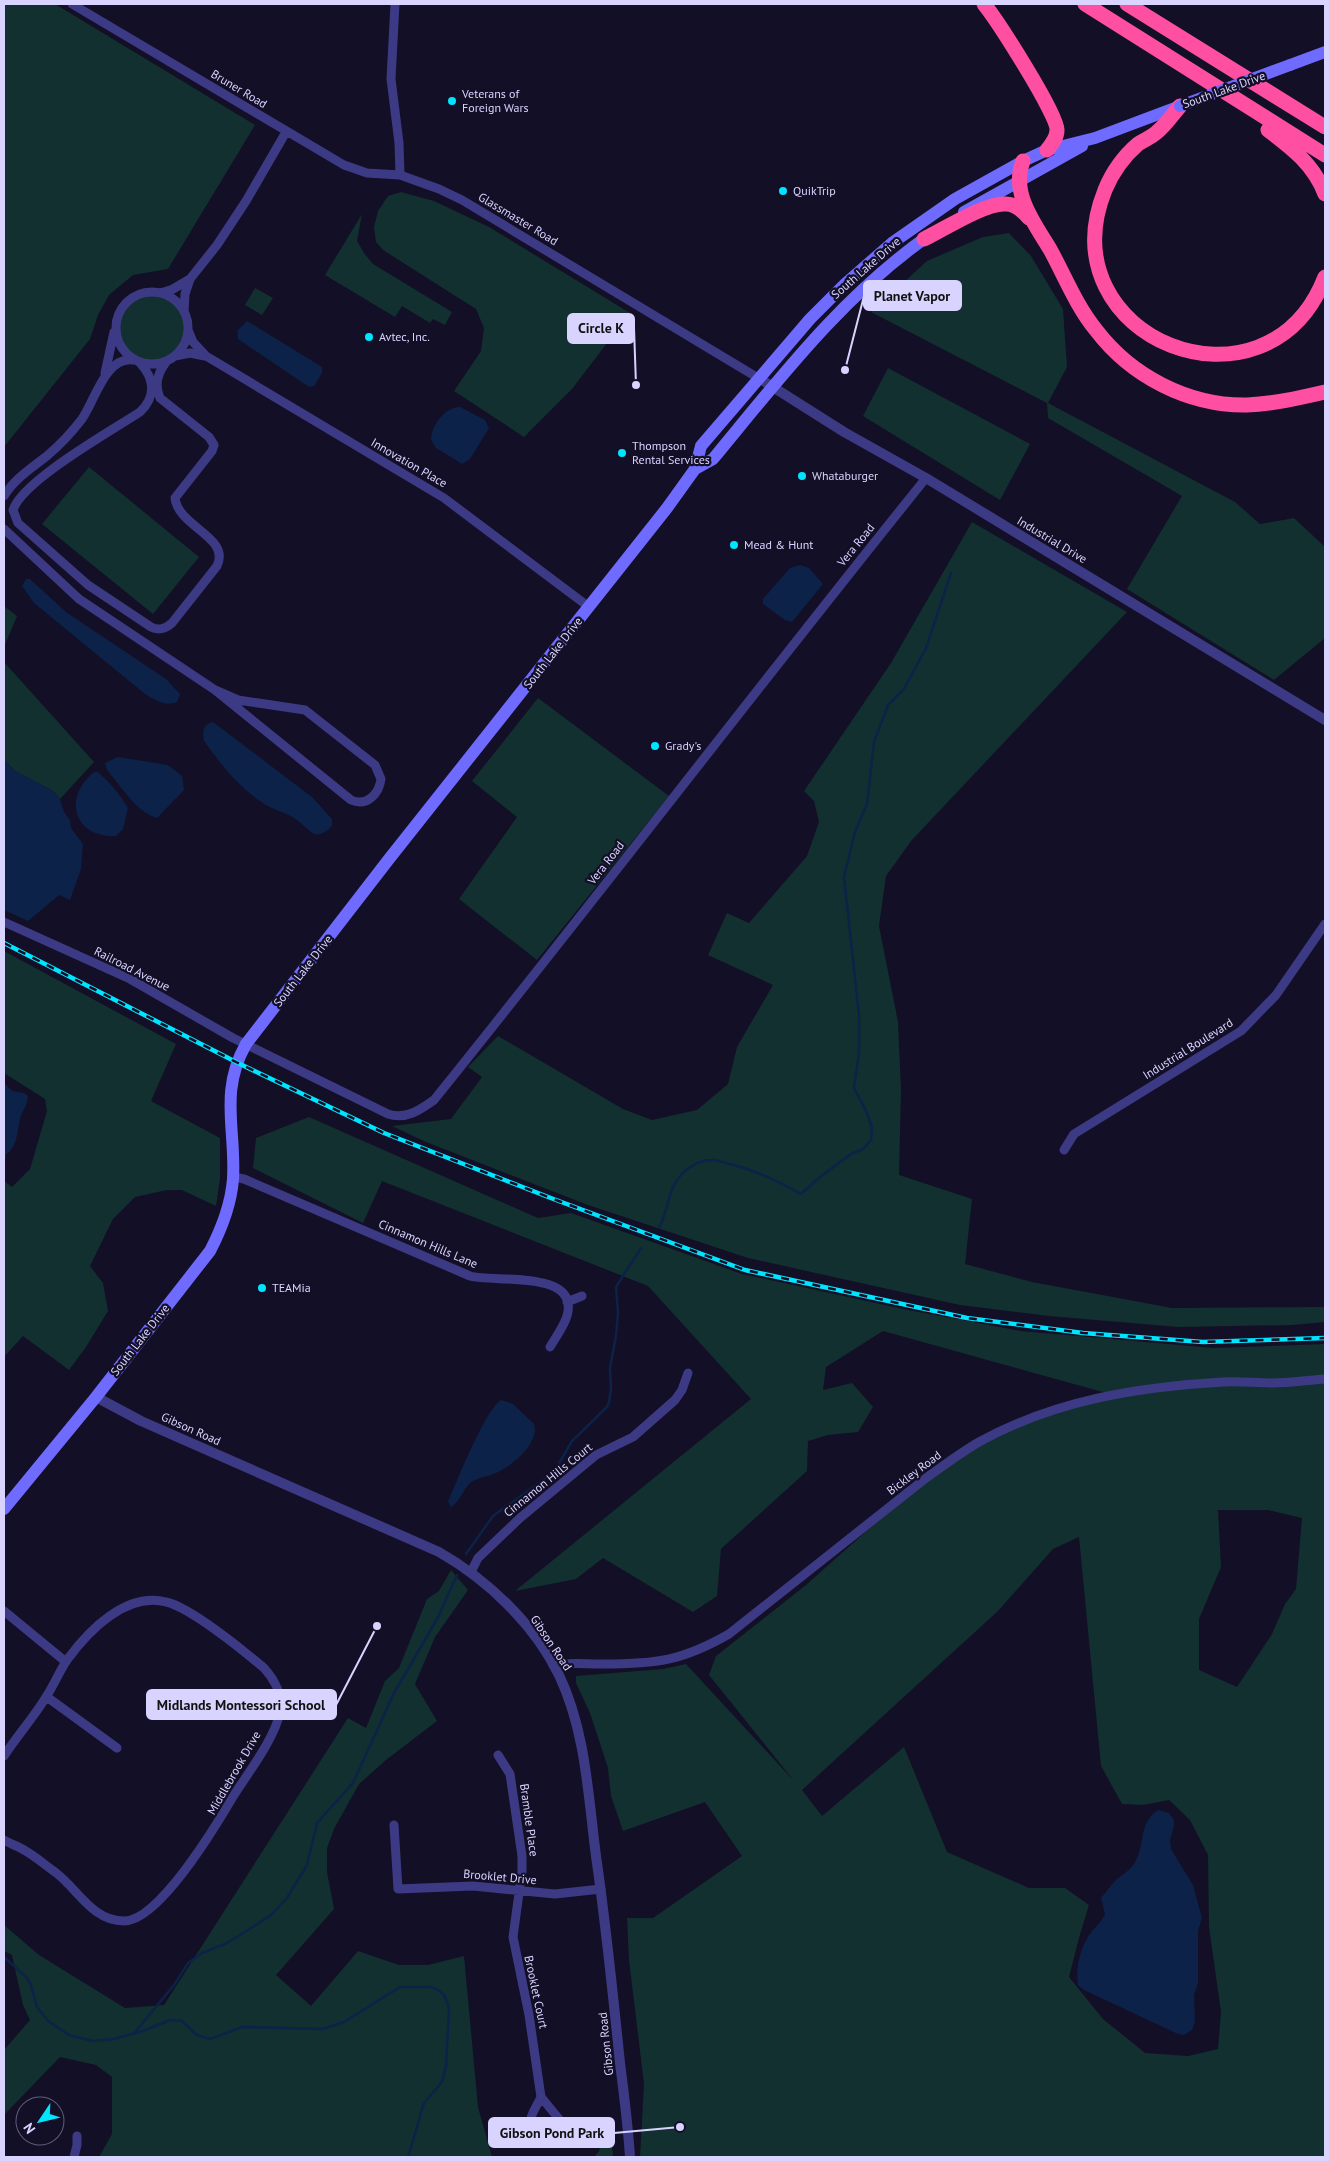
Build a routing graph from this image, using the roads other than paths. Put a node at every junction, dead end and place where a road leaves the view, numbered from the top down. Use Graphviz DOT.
graph roads {
  1 [pos="72,4"];
  2 [pos="395,4"];
  3 [pos="984,4"];
  4 [pos="1085,4"];
  5 [pos="1127,4"];
  6 [pos="1325,52"];
  7 [pos="1187,69"];
  8 [pos="1180,106"];
  9 [pos="1325,127"];
  10 [pos="286,132"];
  11 [pos="1095,138"];
  12 [pos="1047,150"];
  13 [pos="1325,155"];
  14 [pos="1023,161"];
  15 [pos="400,175"];
  16 [pos="1018,180"];
  17 [pos="1325,194"];
  18 [pos="1036,226"];
  19 [pos="924,239"];
  20 [pos="1325,278"];
  21 [pos="190,279"];
  22 [pos="161,293"];
  23 [pos="184,312"];
  24 [pos="115,330"];
  25 [pos="188,330"];
  26 [pos="175,356"];
  27 [pos="206,356"];
  28 [pos="137,361"];
  29 [pos="166,362"];
  30 [pos="104,379"];
  31 [pos="766,383"];
  32 [pos="1325,392"];
  33 [pos="926,478"];
  34 [pos="4,496"];
  35 [pos="4,529"];
  36 [pos="589,608"];
  37 [pos="215,690"];
  38 [pos="1325,720"];
  39 [pos="4,922"];
  40 [pos="1325,924"];
  41 [pos="246,1044"];
  42 [pos="1064,1150"];
  43 [pos="233,1177"];
  44 [pos="582,1296"];
  45 [pos="567,1302"];
  46 [pos="550,1347"];
  47 [pos="688,1373"];
  48 [pos="1325,1379"];
  49 [pos="96,1397"];
  50 [pos="4,1510"];
  51 [pos="471,1572"];
  52 [pos="4,1611"];
  53 [pos="66,1662"];
  54 [pos="553,1665"];
  55 [pos="46,1697"];
  56 [pos="117,1748"];
  57 [pos="498,1755"];
  58 [pos="4,1756"];
  59 [pos="394,1824"];
  60 [pos="4,1840"];
  61 [pos="601,1890"];
  62 [pos="518,1892"];
  63 [pos="542,2098"];
  64 [pos="77,2136"];
  65 [pos="630,2156"];
  66 [pos="74,2157"];
  1 -- 10 [label="street, Bruner Road"];
  2 -- 15 [label="street"];
  3 -- 12 [label="highway"];
  4 -- 7 [label="highway"];
  5 -- 9 [label="highway"];
  6 -- 8 [label="main road, South Lake Drive, bridge"];
  7 -- 13 [label="highway"];
  7 -- 17 [label="highway"];
  8 -- 11 [label="main road, South Lake Drive"];
  8 -- 20 [label="highway"];
  10 -- 15 [label="street, Bruner Road"];
  10 -- 21 [label="street"];
  11 -- 12 [label="main road, South Lake Drive"];
  11 -- 16 [label="main road, South Lake Drive"];
  12 -- 14 [label="main road, South Lake Drive"];
  14 -- 16 [label="highway"];
  14 -- 31 [label="main road, South Lake Drive"];
  15 -- 31 [label="street, Glassmaster Road"];
  16 -- 18 [label="highway"];
  16 -- 19 [label="main road, South Lake Drive"];
  18 -- 19 [label="highway"];
  18 -- 32 [label="highway"];
  19 -- 31 [label="main road, South Lake Drive"];
  21 -- 22 [label="street"];
  21 -- 23 [label="street"];
  22 -- 23 [label="street"];
  22 -- 24 [label="street"];
  23 -- 25 [label="street"];
  24 -- 28 [label="street"];
  24 -- 30 [label="street"];
  25 -- 26 [label="street"];
  25 -- 27 [label="street, Innovation Place"];
  26 -- 27 [label="street, Innovation Place"];
  26 -- 29 [label="street"];
  27 -- 36 [label="street, Innovation Place"];
  28 -- 29 [label="street"];
  28 -- 29 [label="street"];
  28 -- 30 [label="street"];
  30 -- 34 [label="street"];
  31 -- 33 [label="street, Industrial Drive"];
  31 -- 36 [label="main road, South Lake Drive"];
  33 -- 38 [label="street, Industrial Drive"];
  33 -- 41 [label="street, Vera Road"];
  35 -- 37 [label="street"];
  36 -- 41 [label="main road, South Lake Drive"];
  37 -- 37 [label="street"];
  39 -- 41 [label="street, Railroad Avenue"];
  40 -- 42 [label="street, Industrial Boulevard"];
  41 -- 43 [label="main road, South Lake Drive"];
  43 -- 45 [label="street, Cinnamon Hills Lane"];
  43 -- 49 [label="main road, South Lake Drive"];
  44 -- 45 [label="street"];
  45 -- 46 [label="street"];
  47 -- 51 [label="street, Cinnamon Hills Court"];
  48 -- 54 [label="street, Bickley Road"];
  49 -- 50 [label="main road, South Lake Drive"];
  49 -- 51 [label="street, Gibson Road"];
  51 -- 54 [label="street, Gibson Road"];
  52 -- 53 [label="street"];
  53 -- 55 [label="street, Middlebrook Drive"];
  53 -- 60 [label="street, Middlebrook Drive"];
  54 -- 61 [label="street, Gibson Road"];
  55 -- 56 [label="street"];
  55 -- 58 [label="street, Middlebrook Drive"];
  57 -- 62 [label="street, Bramble Place"];
  59 -- 62 [label="street, Brooklet Drive"];
  61 -- 62 [label="street, Brooklet Drive"];
  61 -- 65 [label="street, Gibson Road"];
  62 -- 63 [label="street, Brooklet Court"];
  64 -- 66 [label="street"];
}
